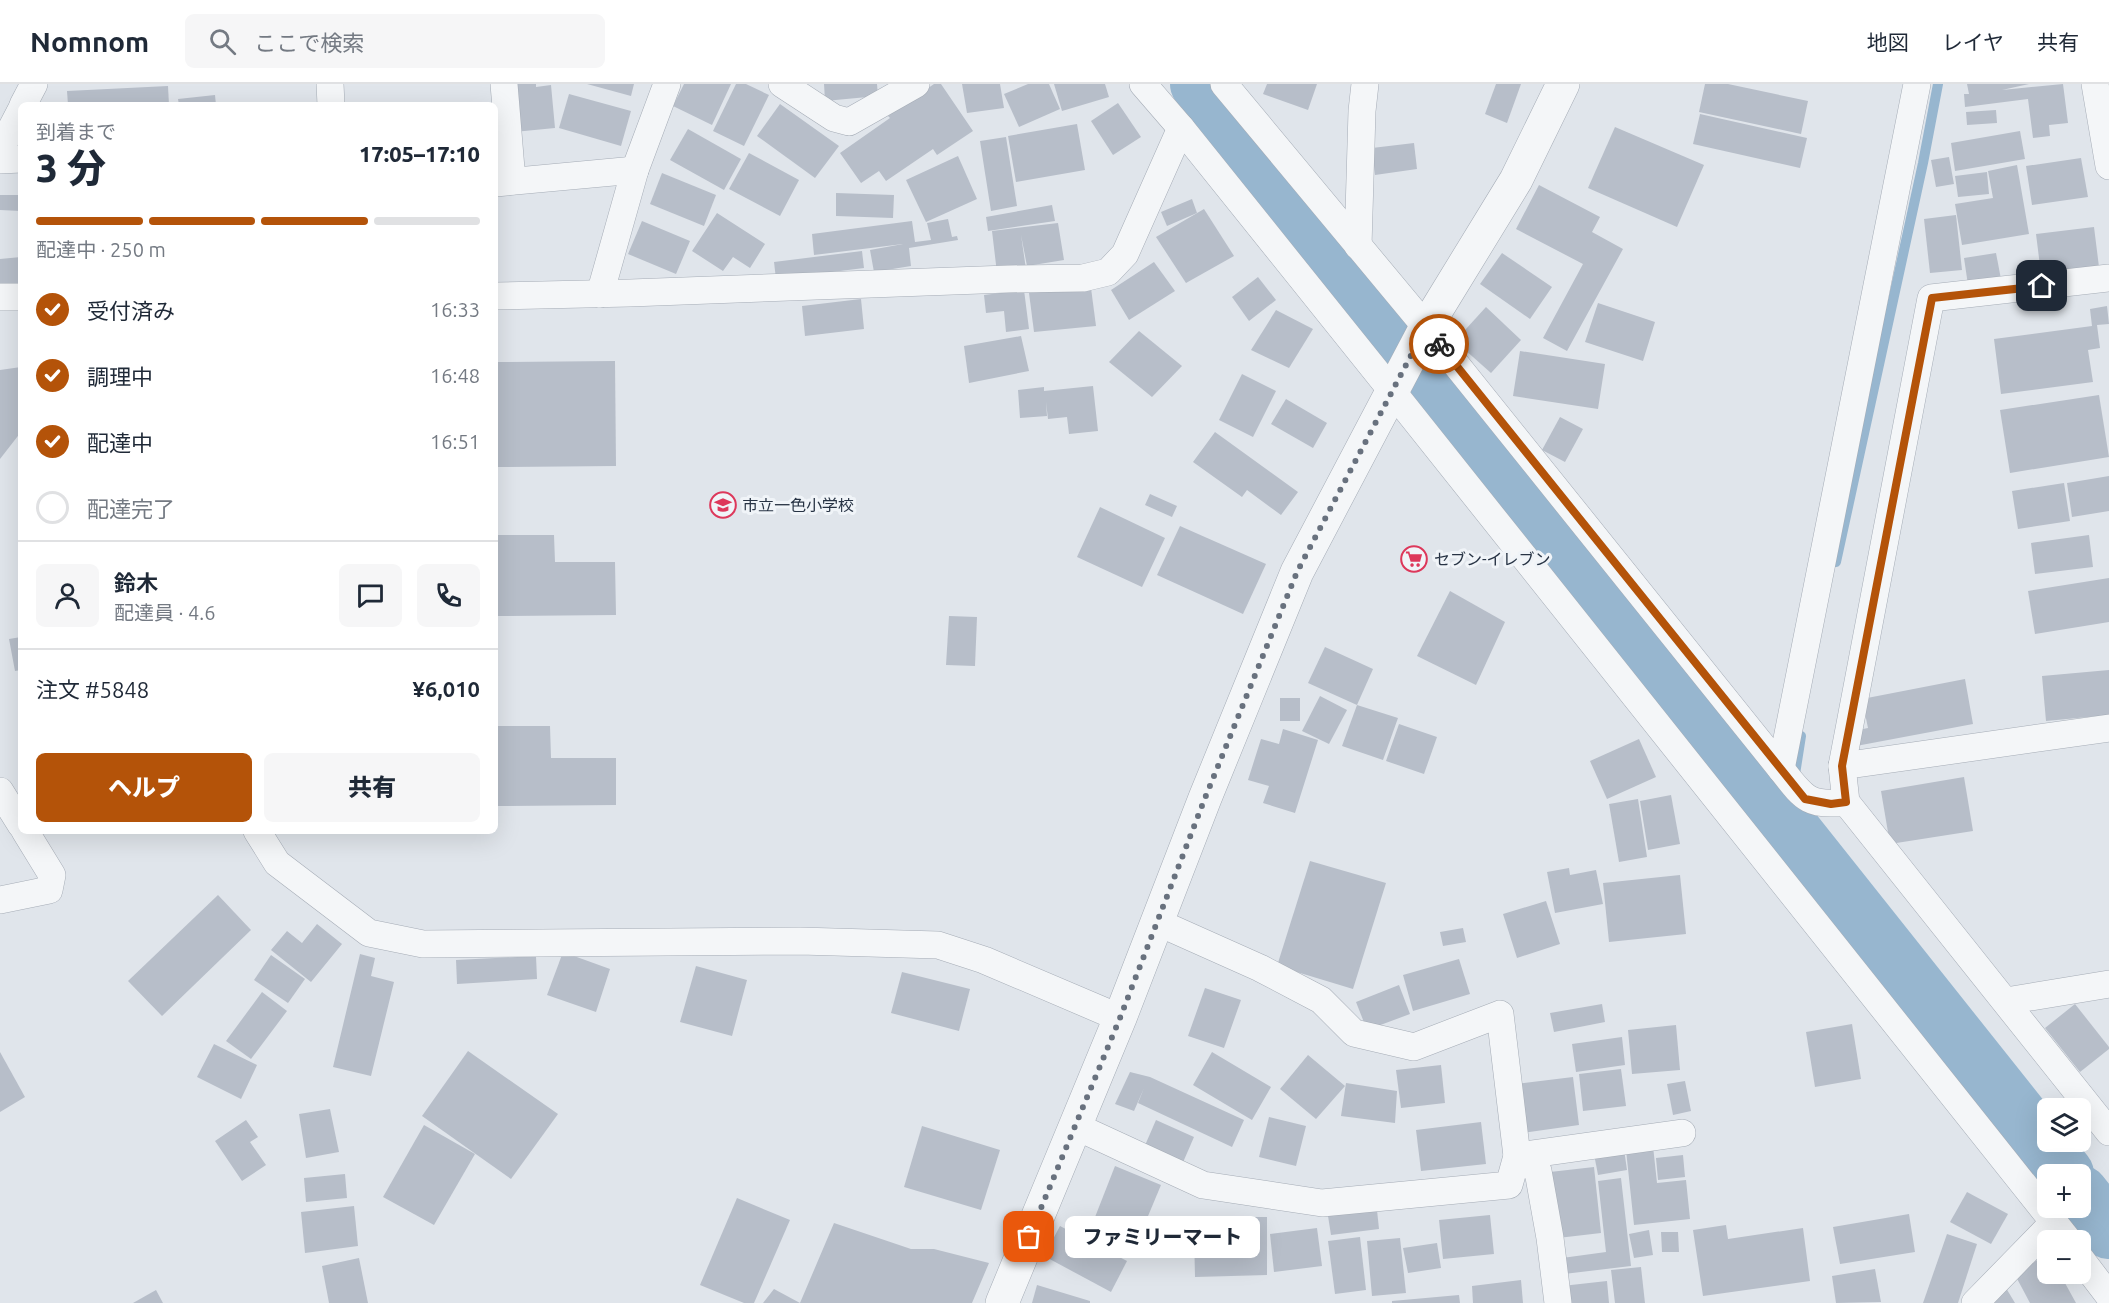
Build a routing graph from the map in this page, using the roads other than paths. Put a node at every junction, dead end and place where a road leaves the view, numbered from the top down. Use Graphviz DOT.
graph roads {
  1 [pos="34,84"];
  2 [pos="330,84"];
  3 [pos="504,84"];
  4 [pos="667,84"];
  5 [pos="782,84"];
  6 [pos="916,84"];
  7 [pos="1143,84"];
  8 [pos="1224,84"];
  9 [pos="1365,84"];
  10 [pos="1563,84"];
  11 [pos="1917,84"];
  12 [pos="2095,84"];
  13 [pos="25,102"];
  14 [pos="332,102"];
  15 [pos="18,116"];
  16 [pos="1181,128"];
  17 [pos="0,150"];
  18 [pos="18,159"];
  19 [pos="0,160"];
  20 [pos="2109,166"];
  21 [pos="635,170"];
  22 [pos="504,182"];
  23 [pos="1358,246"];
  24 [pos="2109,278"];
  25 [pos="600,294"];
  26 [pos="498,296"];
  27 [pos="0,297"];
  28 [pos="18,297"];
  29 [pos="1426,327"];
  30 [pos="1392,391"];
  31 [pos="2109,728"];
  32 [pos="1842,766"];
  33 [pos="1783,772"];
  34 [pos="0,790"];
  35 [pos="1846,802"];
  36 [pos="18,820"];
  37 [pos="27,834"];
  38 [pos="259,834"];
  39 [pos="0,900"];
  40 [pos="1157,922"];
  41 [pos="2109,984"];
  42 [pos="2006,1001"];
  43 [pos="1120,1018"];
  44 [pos="1075,1126"];
  45 [pos="2109,1132"];
  46 [pos="1682,1133"];
  47 [pos="1517,1155"];
  48 [pos="2059,1230"];
  49 [pos="2037,1252"];
  50 [pos="2091,1272"];
  51 [pos="2109,1296"];
  52 [pos="1002,1303"];
  53 [pos="1558,1303"];
  54 [pos="1975,1303"];
  1 -- 13 [label="street"];
  2 -- 14 [label="street"];
  3 -- 22 [label="street"];
  4 -- 21 [label="street"];
  5 -- 6 [label="street"];
  7 -- 16 [label="street"];
  8 -- 23 [label="street"];
  9 -- 23 [label="street"];
  10 -- 29 [label="street"];
  11 -- 33 [label="street"];
  12 -- 20 [label="street"];
  15 -- 17 [label="street"];
  16 -- 25 [label="street"];
  16 -- 30 [label="street"];
  18 -- 19 [label="street"];
  21 -- 22 [label="street"];
  21 -- 25 [label="street"];
  23 -- 29 [label="street"];
  24 -- 32 [label="street"];
  25 -- 26 [label="street"];
  27 -- 28 [label="street"];
  29 -- 30 [label="street"];
  29 -- 33 [label="street"];
  30 -- 40 [label="street"];
  30 -- 48 [label="street"];
  31 -- 32 [label="street"];
  32 -- 35 [label="street"];
  33 -- 35 [label="street"];
  34 -- 36 [label="street"];
  35 -- 42 [label="street"];
  37 -- 39 [label="street"];
  38 -- 43 [label="street"];
  40 -- 43 [label="street"];
  40 -- 47 [label="street"];
  41 -- 42 [label="street"];
  42 -- 45 [label="street"];
  43 -- 44 [label="street"];
  44 -- 47 [label="street"];
  44 -- 52 [label="street"];
  46 -- 47 [label="street"];
  47 -- 53 [label="street"];
  49 -- 54 [label="street"];
  50 -- 51 [label="street"];
}
